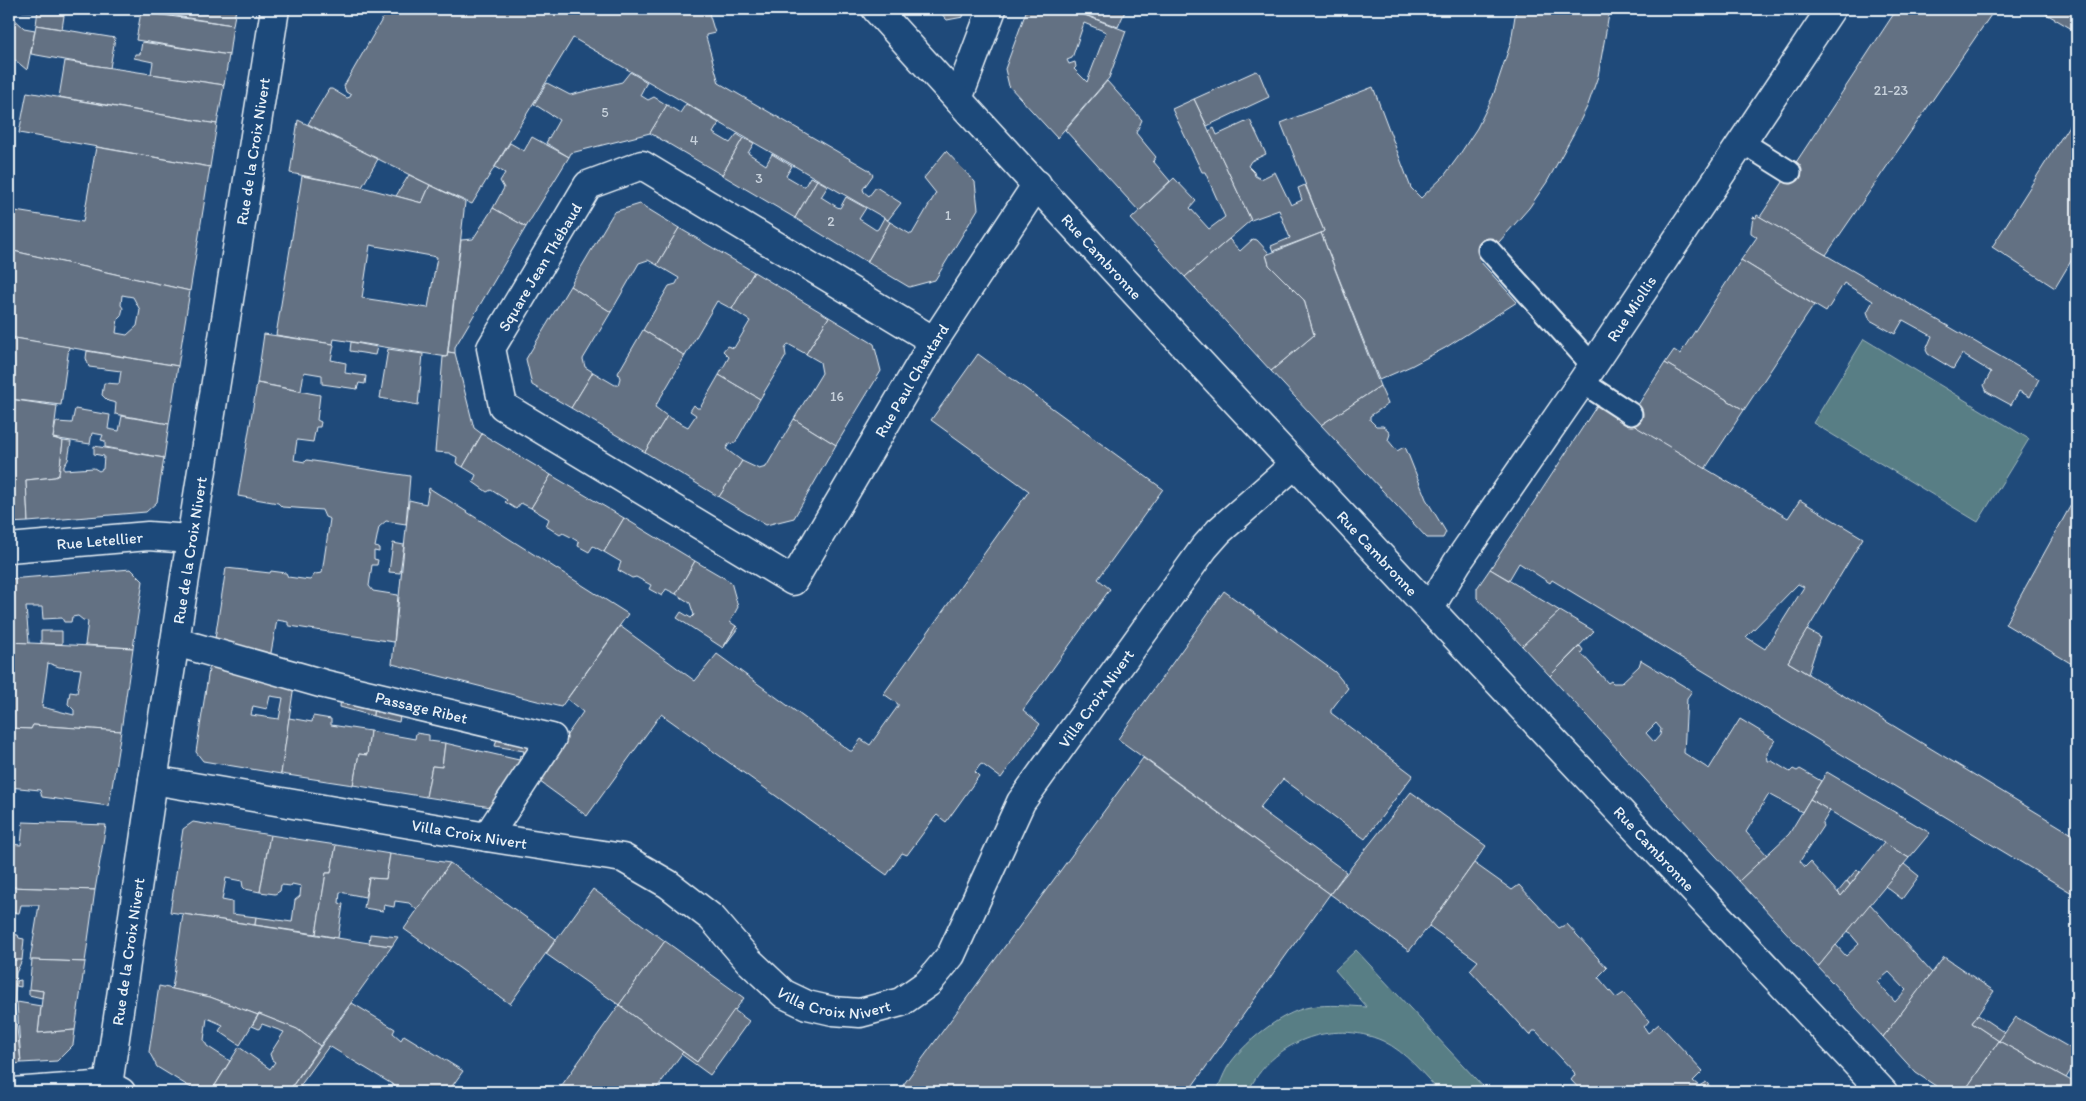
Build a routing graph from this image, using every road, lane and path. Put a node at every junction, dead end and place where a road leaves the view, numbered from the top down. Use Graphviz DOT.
graph roads {
  1 [pos="275,9"];
  2 [pos="876,9"];
  3 [pos="992,9"];
  4 [pos="1831,9"];
  5 [pos="958,99"];
  6 [pos="1742,142"];
  7 [pos="1790,172"];
  8 [pos="1037,184"];
  9 [pos="1489,250"];
  10 [pos="934,341"];
  11 [pos="1587,374"];
  12 [pos="1631,414"];
  13 [pos="1294,466"];
  14 [pos="191,539"];
  15 [pos="9,548"];
  16 [pos="793,581"];
  17 [pos="1430,608"];
  18 [pos="176,642"];
  19 [pos="152,780"];
  20 [pos="487,837"];
  21 [pos="112,1090"];
  22 [pos="13,1092"];
  23 [pos="1883,1092"];
  1 -- 14 [label="street, Rue de la Croix Nivert"];
  2 -- 5 [label="street, Rue Cambronne"];
  3 -- 5 [label="street"];
  4 -- 6 [label="street, Rue Miollis"];
  5 -- 8 [label="street, Rue Cambronne"];
  6 -- 7 [label="lane"];
  6 -- 11 [label="street, Rue Miollis"];
  8 -- 10 [label="street, Rue Paul Chautard"];
  8 -- 13 [label="street, Rue Cambronne"];
  9 -- 11 [label="lane"];
  10 -- 16 [label="street, Rue Paul Chautard"];
  10 -- 16 [label="street, Square Jean Thébaud"];
  11 -- 12 [label="lane"];
  11 -- 17 [label="street, Rue Miollis"];
  13 -- 17 [label="street, Rue Cambronne"];
  13 -- 20 [label="street, Villa Croix Nivert"];
  14 -- 15 [label="street, Rue Letellier"];
  14 -- 18 [label="street, Rue de la Croix Nivert"];
  17 -- 23 [label="street, Rue Cambronne"];
  18 -- 19 [label="street, Rue de la Croix Nivert"];
  18 -- 20 [label="street, Passage Ribet"];
  19 -- 20 [label="street, Villa Croix Nivert"];
  19 -- 21 [label="street, Rue de la Croix Nivert"];
  21 -- 22 [label="street"];
}
